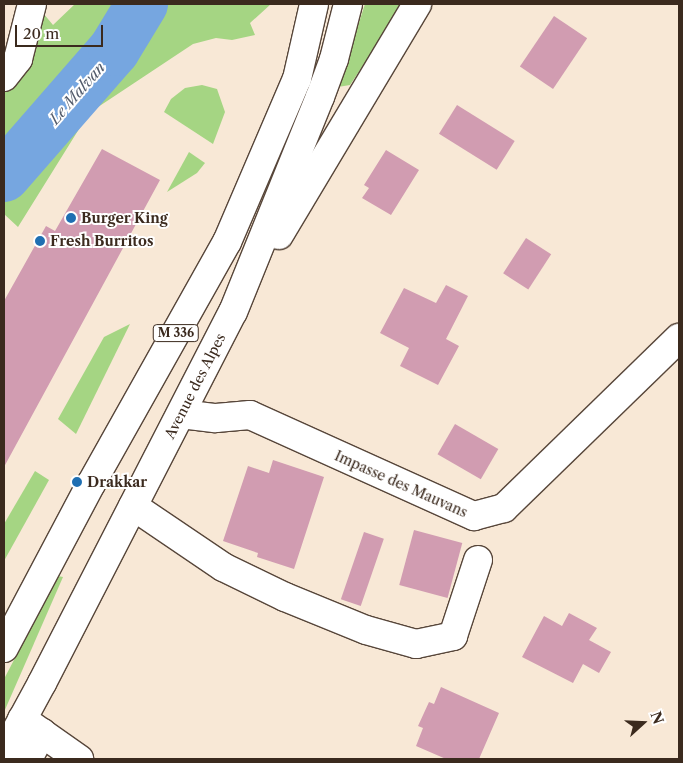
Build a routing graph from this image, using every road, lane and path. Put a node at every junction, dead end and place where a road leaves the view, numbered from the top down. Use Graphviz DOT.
graph roads {
  1 [pos="32,4"];
  2 [pos="314,4"];
  3 [pos="348,4"];
  4 [pos="418,6"];
  5 [pos="4,77"];
  6 [pos="233,312"];
  7 [pos="679,338"];
  8 [pos="181,414"];
  9 [pos="133,506"];
  10 [pos="478,560"];
  11 [pos="4,648"];
  12 [pos="32,726"];
  13 [pos="4,753"];
  14 [pos="28,759"];
  15 [pos="79,759"];
  1 -- 5 [label="main road"];
  2 -- 11 [label="main road, M 336"];
  3 -- 6 [label="main road, Avenue des Alpes"];
  4 -- 6 [label="main road, M 336"];
  6 -- 8 [label="main road, Avenue des Alpes / M 336"];
  7 -- 8 [label="main road, Impasse des Mauvans"];
  8 -- 9 [label="main road, Avenue des Alpes / M 336"];
  9 -- 10 [label="main road"];
  9 -- 12 [label="main road, Avenue des Alpes / M 336"];
  12 -- 13 [label="main road, Avenue des Alpes / M 336"];
  12 -- 14 [label="main road"];
  12 -- 15 [label="main road"];
}
